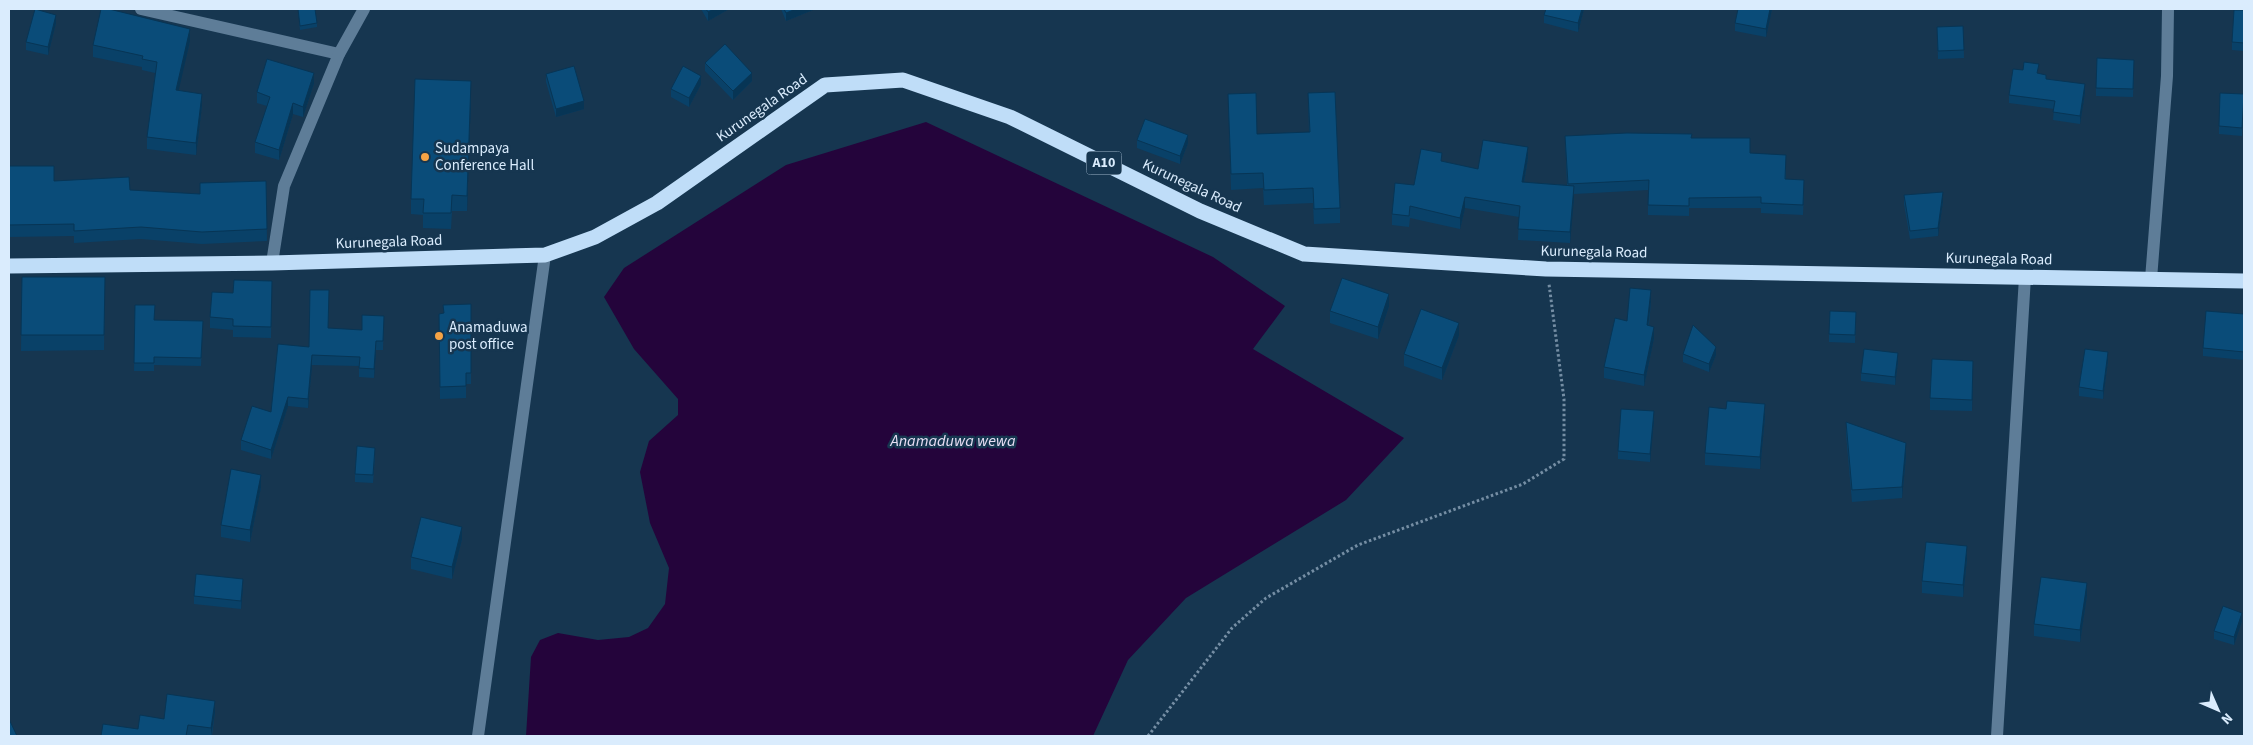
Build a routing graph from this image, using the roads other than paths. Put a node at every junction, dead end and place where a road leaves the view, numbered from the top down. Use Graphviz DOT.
graph roads {
  1 [pos="141,9"];
  2 [pos="364,9"];
  3 [pos="2168,9"];
  4 [pos="339,54"];
  5 [pos="545,255"];
  6 [pos="272,263"];
  7 [pos="9,266"];
  8 [pos="2025,277"];
  9 [pos="2151,279"];
  10 [pos="2244,281"];
  11 [pos="478,736"];
  12 [pos="1996,736"];
  1 -- 4 [label="street"];
  2 -- 4 [label="street"];
  3 -- 9 [label="street"];
  4 -- 6 [label="street"];
  5 -- 6 [label="highway, Kurunegala Road / A10"];
  5 -- 8 [label="highway, Kurunegala Road / A10"];
  5 -- 11 [label="street"];
  6 -- 7 [label="highway, Kurunegala Road / A10"];
  8 -- 9 [label="highway, Kurunegala Road / A10"];
  8 -- 12 [label="street"];
  9 -- 10 [label="highway, Kurunegala Road / A10"];
}
